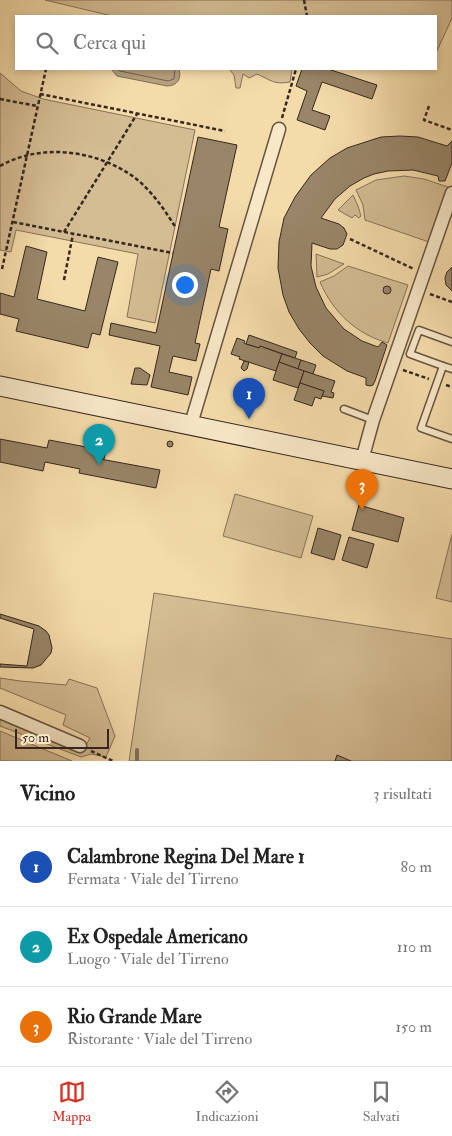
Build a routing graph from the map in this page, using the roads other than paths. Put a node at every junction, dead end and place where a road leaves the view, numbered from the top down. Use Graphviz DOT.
graph roads {
  1 [pos="279,129"];
  2 [pos="452,193"];
  3 [pos="452,342"];
  4 [pos="443,366"];
  5 [pos="452,369"];
  6 [pos="0,386"];
  7 [pos="344,409"];
  8 [pos="373,420"];
  9 [pos="191,424"];
  10 [pos="452,439"];
  11 [pos="362,460"];
  12 [pos="452,478"];
  13 [pos="0,712"];
  14 [pos="80,746"];
  1 -- 9 [label="street"];
  2 -- 8 [label="street"];
  3 -- 4 [label="lane"];
  4 -- 5 [label="lane"];
  4 -- 10 [label="lane"];
  6 -- 9 [label="main road"];
  7 -- 8 [label="lane"];
  8 -- 11 [label="street"];
  9 -- 11 [label="main road"];
  11 -- 12 [label="main road"];
  13 -- 14 [label="street"];
}
